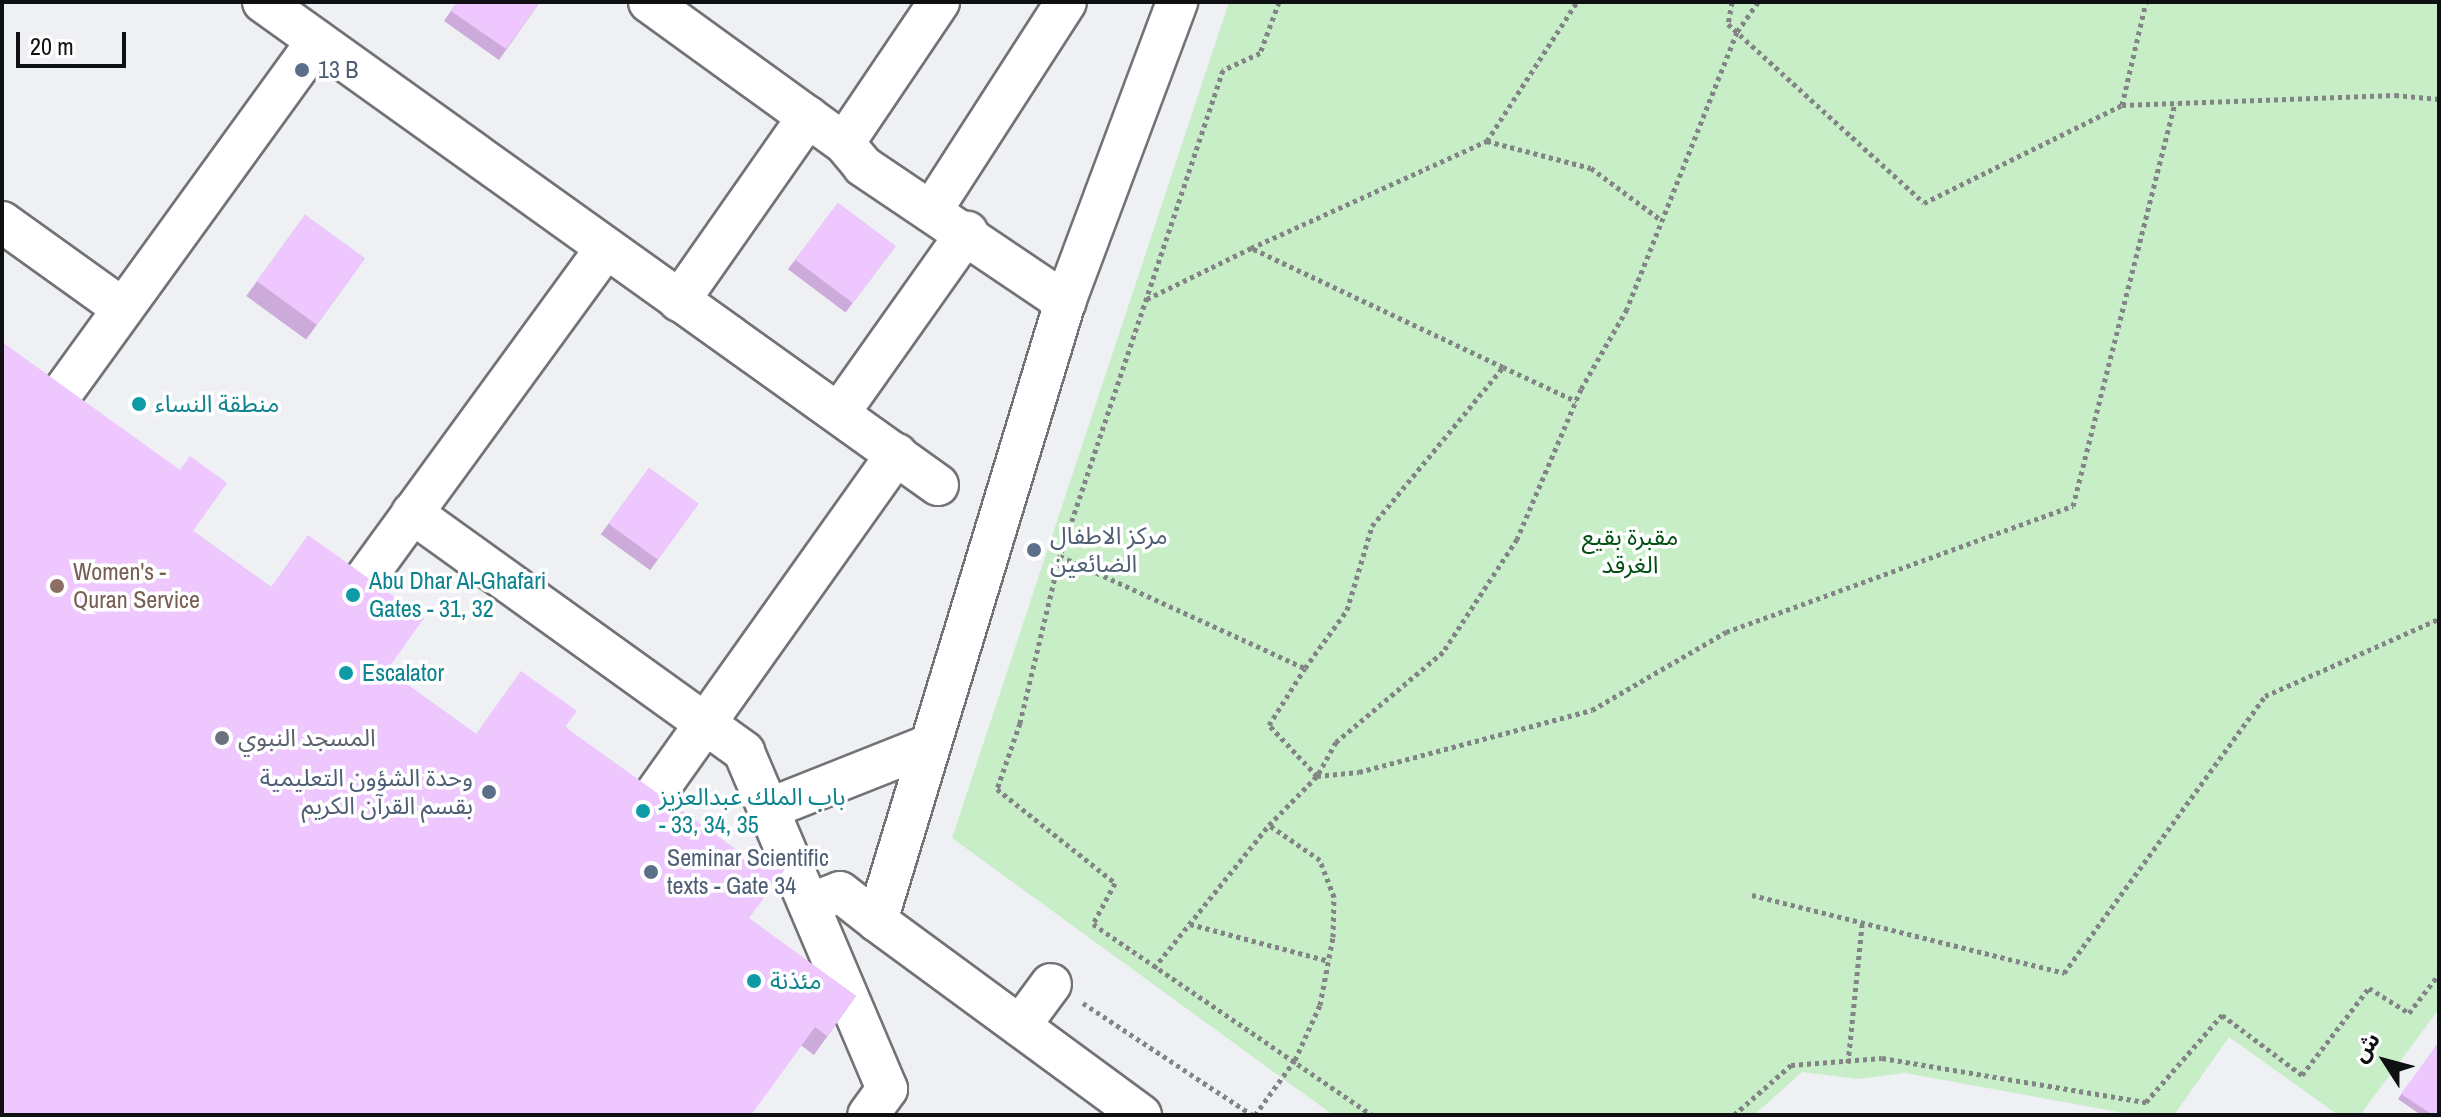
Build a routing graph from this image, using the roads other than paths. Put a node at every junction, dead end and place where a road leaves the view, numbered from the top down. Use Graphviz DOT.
graph roads {
  1 [pos="263,2"];
  2 [pos="649,2"];
  3 [pos="939,2"];
  4 [pos="1066,2"];
  5 [pos="1177,2"];
  6 [pos="317,41"];
  7 [pos="808,117"];
  8 [pos="844,143"];
  9 [pos="932,210"];
  10 [pos="2,222"];
  11 [pos="967,232"];
  12 [pos="605,249"];
  13 [pos="679,301"];
  14 [pos="1065,302"];
  15 [pos="122,308"];
  16 [pos="52,407"];
  17 [pos="839,413"];
  18 [pos="897,454"];
  19 [pos="938,485"];
  20 [pos="412,513"];
  21 [pos="353,595"];
  22 [pos="706,722"];
  23 [pos="930,745"];
  24 [pos="768,809"];
  25 [pos="643,811"];
  26 [pos="809,904"];
  27 [pos="877,921"];
  28 [pos="1051,984"];
  29 [pos="1020,1026"];
  30 [pos="868,1115"];
  31 [pos="1141,1115"];
  1 -- 6 [label="street"];
  2 -- 7 [label="street"];
  3 -- 8 [label="street"];
  4 -- 9 [label="street"];
  5 -- 14 [label="street"];
  6 -- 12 [label="street"];
  6 -- 15 [label="street"];
  7 -- 8 [label="street"];
  7 -- 13 [label="street"];
  8 -- 9 [label="street"];
  9 -- 11 [label="street"];
  10 -- 15 [label="street"];
  11 -- 14 [label="street"];
  11 -- 17 [label="street"];
  12 -- 13 [label="street"];
  12 -- 20 [label="street"];
  13 -- 17 [label="street"];
  14 -- 23 [label="street"];
  15 -- 16 [label="street"];
  17 -- 18 [label="street"];
  18 -- 19 [label="street"];
  18 -- 22 [label="street"];
  20 -- 21 [label="street"];
  20 -- 22 [label="street"];
  22 -- 24 [label="street"];
  22 -- 25 [label="street"];
  23 -- 24 [label="street"];
  23 -- 27 [label="street"];
  24 -- 26 [label="street"];
  26 -- 27 [label="street"];
  26 -- 30 [label="street"];
  27 -- 29 [label="street"];
  28 -- 29 [label="street"];
  29 -- 31 [label="street"];
}
